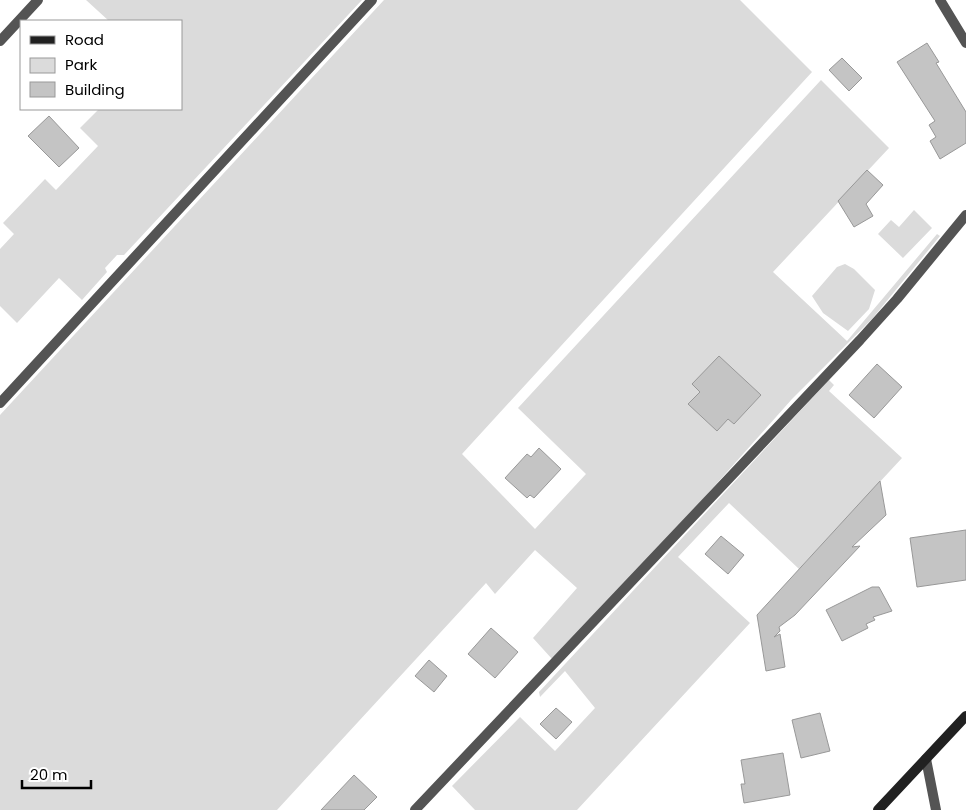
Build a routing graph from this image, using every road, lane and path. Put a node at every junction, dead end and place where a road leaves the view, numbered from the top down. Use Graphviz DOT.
graph roads {
  1 [pos="38,0"];
  2 [pos="372,0"];
  3 [pos="940,0"];
  4 [pos="0,42"];
  5 [pos="966,44"];
  6 [pos="966,215"];
  7 [pos="0,402"];
  8 [pos="966,716"];
  9 [pos="926,759"];
  10 [pos="414,810"];
  11 [pos="878,810"];
  12 [pos="936,810"];
  1 -- 4 [label="street"];
  2 -- 7 [label="street"];
  3 -- 5 [label="street"];
  6 -- 10 [label="street"];
  8 -- 9 [label="street"];
  9 -- 11 [label="street"];
  9 -- 12 [label="street"];
}
